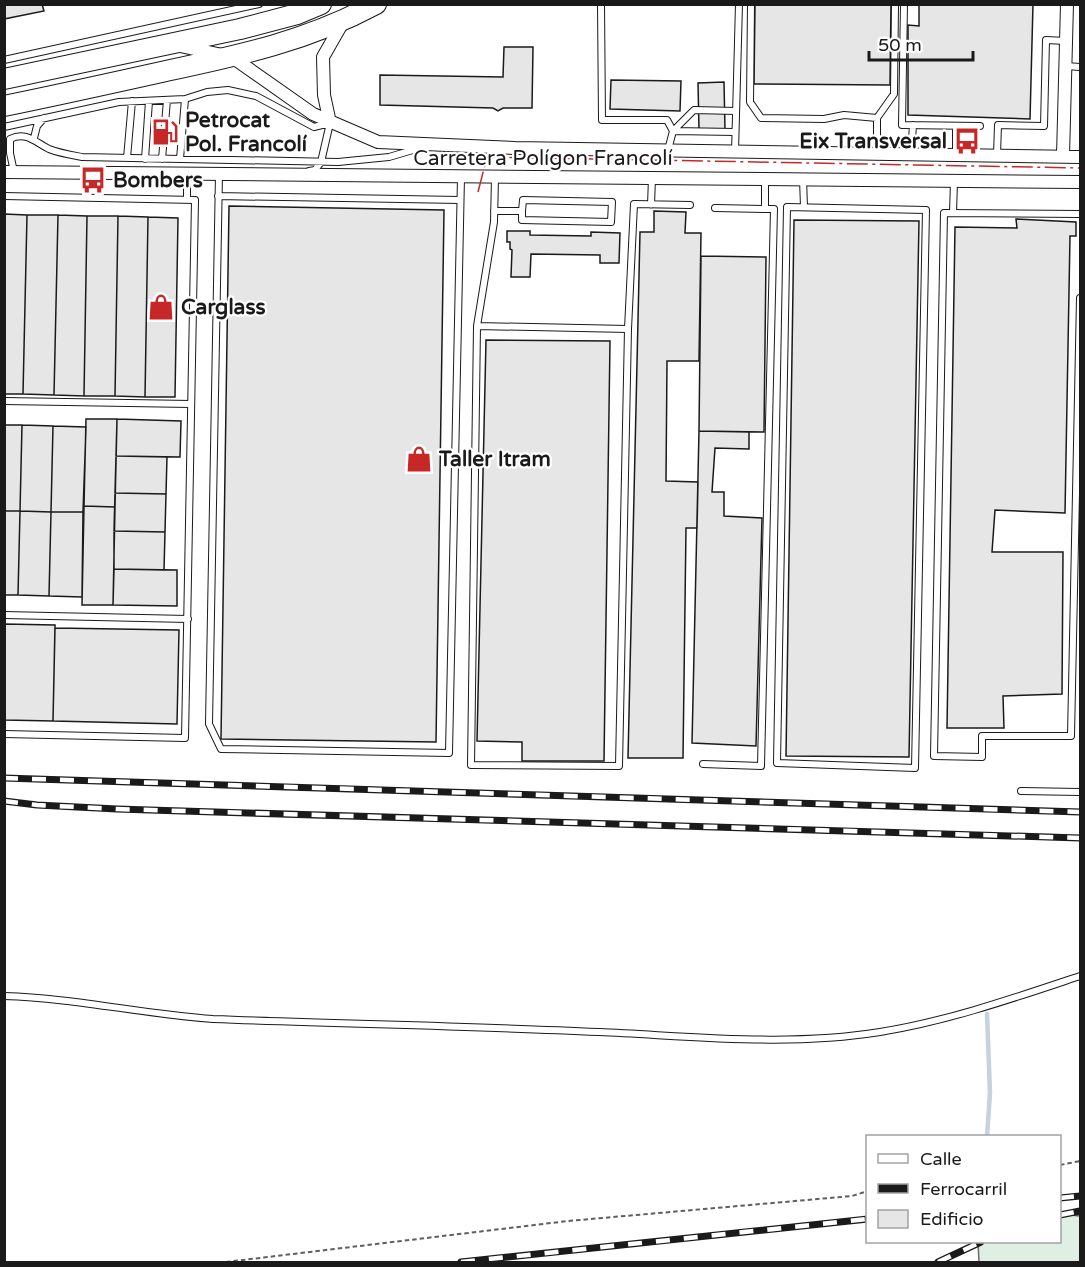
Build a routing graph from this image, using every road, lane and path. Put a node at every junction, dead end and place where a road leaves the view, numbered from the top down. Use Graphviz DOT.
graph roads {
  1 [pos="259,4"];
  2 [pos="321,4"];
  3 [pos="376,4"];
  4 [pos="601,4"];
  5 [pos="739,4"];
  6 [pos="752,4"];
  7 [pos="895,4"];
  8 [pos="904,4"];
  9 [pos="1067,4"];
  10 [pos="343,22"];
  11 [pos="1066,41"];
  12 [pos="163,44"];
  13 [pos="232,57"];
  14 [pos="4,60"];
  15 [pos="1066,66"];
  16 [pos="1080,67"];
  17 [pos="4,79"];
  18 [pos="185,99"];
  19 [pos="167,100"];
  20 [pos="132,101"];
  21 [pos="149,101"];
  22 [pos="4,106"];
  23 [pos="736,111"];
  24 [pos="44,118"];
  25 [pos="878,118"];
  26 [pos="330,123"];
  27 [pos="913,125"];
  28 [pos="956,126"];
  29 [pos="980,126"];
  30 [pos="4,127"];
  31 [pos="673,131"];
  32 [pos="735,132"];
  33 [pos="33,138"];
  34 [pos="432,144"];
  35 [pos="668,150"];
  36 [pos="735,152"];
  37 [pos="877,154"];
  38 [pos="911,155"];
  39 [pos="956,155"];
  40 [pos="997,156"];
  41 [pos="1063,156"];
  42 [pos="1080,156"];
  43 [pos="127,158"];
  44 [pos="145,159"];
  45 [pos="162,159"];
  46 [pos="180,159"];
  47 [pos="321,162"];
  48 [pos="9,172"];
  49 [pos="187,173"];
  50 [pos="219,174"];
  51 [pos="288,175"];
  52 [pos="461,177"];
  53 [pos="495,177"];
  54 [pos="652,178"];
  55 [pos="765,178"];
  56 [pos="803,179"];
  57 [pos="954,180"];
  58 [pos="1080,182"];
  59 [pos="4,196"];
  60 [pos="219,196"];
  61 [pos="187,200"];
  62 [pos="460,200"];
  63 [pos="651,205"];
  64 [pos="690,205"];
  65 [pos="804,207"];
  66 [pos="715,208"];
  67 [pos="765,209"];
  68 [pos="494,211"];
  69 [pos="522,211"];
  70 [pos="953,213"];
  71 [pos="1080,214"];
  72 [pos="1080,298"];
  73 [pos="477,326"];
  74 [pos="628,329"];
  75 [pos="4,401"];
  76 [pos="191,404"];
  77 [pos="4,615"];
  78 [pos="188,618"];
  79 [pos="4,734"];
  80 [pos="703,764"];
  81 [pos="1021,791"];
  82 [pos="1080,792"];
  83 [pos="1080,976"];
  84 [pos="4,996"];
  85 [pos="1080,1161"];
  86 [pos="1061,1165"];
  87 [pos="866,1191"];
  88 [pos="226,1263"];
  1 -- 14 [label="lane"];
  2 -- 12 [label="main road"];
  3 -- 10 [label="main road"];
  4 -- 31 [label="lane"];
  5 -- 23 [label="lane"];
  6 -- 25 [label="lane"];
  7 -- 25 [label="lane"];
  8 -- 27 [label="lane"];
  9 -- 11 [label="street"];
  10 -- 13 [label="main road"];
  10 -- 26 [label="street"];
  11 -- 15 [label="street"];
  11 -- 40 [label="lane"];
  12 -- 13 [label="street"];
  12 -- 17 [label="main road"];
  13 -- 22 [label="main road"];
  13 -- 26 [label="street, Carretera Polígon Francolí"];
  15 -- 16 [label="lane"];
  15 -- 41 [label="street"];
  18 -- 19 [label="lane"];
  18 -- 26 [label="lane"];
  18 -- 46 [label="lane"];
  19 -- 21 [label="lane"];
  19 -- 45 [label="lane"];
  20 -- 21 [label="lane"];
  20 -- 24 [label="lane"];
  20 -- 43 [label="lane"];
  21 -- 44 [label="lane"];
  23 -- 31 [label="lane"];
  23 -- 32 [label="lane"];
  24 -- 30 [label="lane"];
  24 -- 33 [label="lane"];
  25 -- 37 [label="lane"];
  26 -- 34 [label="street, Carretera Polígon Francolí"];
  26 -- 47 [label="lane"];
  27 -- 28 [label="lane"];
  27 -- 38 [label="lane"];
  28 -- 29 [label="lane"];
  28 -- 39 [label="lane"];
  31 -- 32 [label="lane"];
  31 -- 35 [label="lane"];
  32 -- 36 [label="lane"];
  33 -- 43 [label="lane"];
  33 -- 48 [label="lane"];
  34 -- 35 [label="street, Carretera Polígon Francolí"];
  34 -- 47 [label="lane"];
  35 -- 36 [label="street, Carretera Polígon Francolí"];
  36 -- 37 [label="street, Carretera Polígon Francolí"];
  37 -- 38 [label="street, Carretera Polígon Francolí"];
  38 -- 39 [label="street, Carretera Polígon Francolí"];
  39 -- 40 [label="street, Carretera Polígon Francolí"];
  40 -- 41 [label="street, Carretera Polígon Francolí"];
  41 -- 42 [label="street, Carretera Polígon Francolí"];
  43 -- 44 [label="lane"];
  44 -- 45 [label="lane"];
  45 -- 46 [label="lane"];
  46 -- 47 [label="lane"];
  47 -- 51 [label="lane"];
  48 -- 49 [label="street, Carretera Polígon Francolí"];
  49 -- 50 [label="street, Carretera Polígon Francolí"];
  49 -- 61 [label="lane"];
  50 -- 51 [label="street, Carretera Polígon Francolí"];
  50 -- 60 [label="lane"];
  51 -- 52 [label="street, Carretera Polígon Francolí"];
  52 -- 53 [label="street, Carretera Polígon Francolí"];
  52 -- 62 [label="lane"];
  53 -- 54 [label="street, Carretera Polígon Francolí"];
  53 -- 68 [label="lane"];
  54 -- 55 [label="street, Carretera Polígon Francolí"];
  54 -- 63 [label="lane"];
  55 -- 56 [label="street, Carretera Polígon Francolí"];
  55 -- 67 [label="lane"];
  56 -- 57 [label="street, Carretera Polígon Francolí"];
  56 -- 65 [label="lane"];
  57 -- 58 [label="street, Carretera Polígon Francolí"];
  57 -- 70 [label="lane"];
  59 -- 61 [label="lane"];
  60 -- 62 [label="lane"];
  60 -- 62 [label="lane"];
  61 -- 76 [label="lane"];
  63 -- 64 [label="lane"];
  63 -- 74 [label="lane"];
  65 -- 65 [label="lane"];
  66 -- 67 [label="lane"];
  67 -- 80 [label="lane"];
  68 -- 69 [label="lane"];
  68 -- 73 [label="lane"];
  69 -- 69 [label="lane"];
  70 -- 71 [label="lane"];
  70 -- 72 [label="lane"];
  73 -- 74 [label="lane"];
  73 -- 74 [label="lane"];
  75 -- 76 [label="lane"];
  76 -- 78 [label="lane"];
  77 -- 78 [label="lane"];
  78 -- 79 [label="lane"];
  81 -- 82 [label="lane"];
  83 -- 84 [label="lane"];
  85 -- 86 [label="path"];
  87 -- 88 [label="path"];
}
